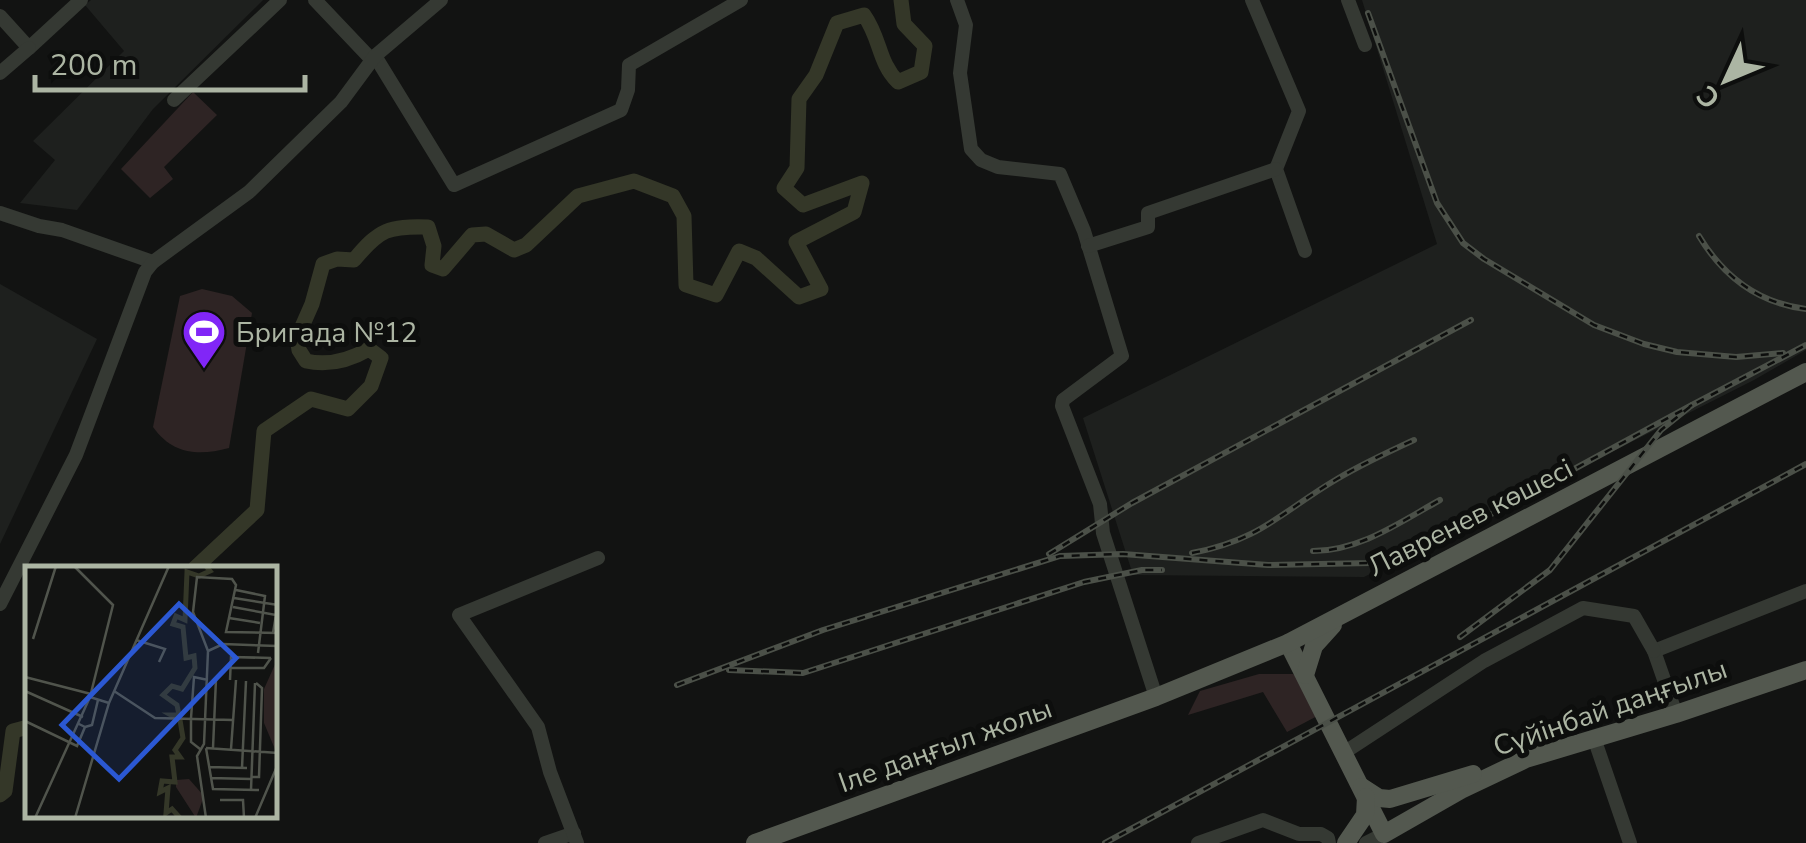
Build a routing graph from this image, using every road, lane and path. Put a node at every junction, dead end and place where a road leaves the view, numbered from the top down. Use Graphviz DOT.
graph roads {
  1 [pos="81,0"];
  2 [pos="280,0"];
  3 [pos="316,0"];
  4 [pos="441,0"];
  5 [pos="740,0"];
  6 [pos="956,0"];
  7 [pos="1252,0"];
  8 [pos="1348,0"];
  9 [pos="0,16"];
  10 [pos="1365,45"];
  11 [pos="29,48"];
  12 [pos="374,58"];
  13 [pos="0,73"];
  14 [pos="174,100"];
  15 [pos="1276,169"];
  16 [pos="0,213"];
  17 [pos="1088,246"];
  18 [pos="1305,251"];
  19 [pos="153,262"];
  20 [pos="1806,372"];
  21 [pos="598,558"];
  22 [pos="1806,590"];
  23 [pos="0,604"];
  24 [pos="1351,609"];
  25 [pos="1288,643"];
  26 [pos="1654,651"];
  27 [pos="1806,670"];
  28 [pos="1304,676"];
  29 [pos="1155,698"];
  30 [pos="1676,714"];
  31 [pos="1594,738"];
  32 [pos="1345,752"];
  33 [pos="1526,759"];
  34 [pos="1364,791"];
  35 [pos="1384,834"];
  36 [pos="576,838"];
  37 [pos="545,843"];
  38 [pos="755,843"];
  39 [pos="1198,843"];
  40 [pos="1329,843"];
  41 [pos="1346,843"];
  42 [pos="1366,843"];
  43 [pos="1630,843"];
  1 -- 11 [label="street"];
  2 -- 14 [label="street"];
  3 -- 12 [label="street"];
  4 -- 12 [label="street"];
  5 -- 12 [label="street"];
  6 -- 17 [label="street"];
  7 -- 15 [label="street"];
  8 -- 10 [label="street"];
  9 -- 11 [label="street"];
  11 -- 13 [label="street"];
  12 -- 19 [label="street"];
  15 -- 17 [label="street"];
  15 -- 18 [label="street"];
  16 -- 19 [label="street"];
  17 -- 29 [label="street"];
  19 -- 23 [label="street"];
  20 -- 24 [label="main road, Лавренев көшесі"];
  21 -- 36 [label="street"];
  22 -- 26 [label="street"];
  24 -- 25 [label="main road, Лавренев көшесі"];
  24 -- 28 [label="main road"];
  25 -- 28 [label="main road"];
  25 -- 29 [label="main road, Лавренев көшесі"];
  26 -- 30 [label="street"];
  26 -- 32 [label="street"];
  27 -- 30 [label="main road, Сүйінбай даңғылы"];
  28 -- 32 [label="main road"];
  29 -- 38 [label="main road, Іле даңғыл жолы"];
  30 -- 31 [label="main road, Сүйінбай даңғылы"];
  31 -- 33 [label="main road, Сүйінбай даңғылы"];
  31 -- 43 [label="street"];
  32 -- 34 [label="main road"];
  33 -- 34 [label="main road"];
  33 -- 35 [label="main road, Сүйінбай даңғылы"];
  34 -- 35 [label="main road"];
  34 -- 41 [label="main road"];
  35 -- 42 [label="street"];
  36 -- 37 [label="street"];
  39 -- 40 [label="street"];
}
